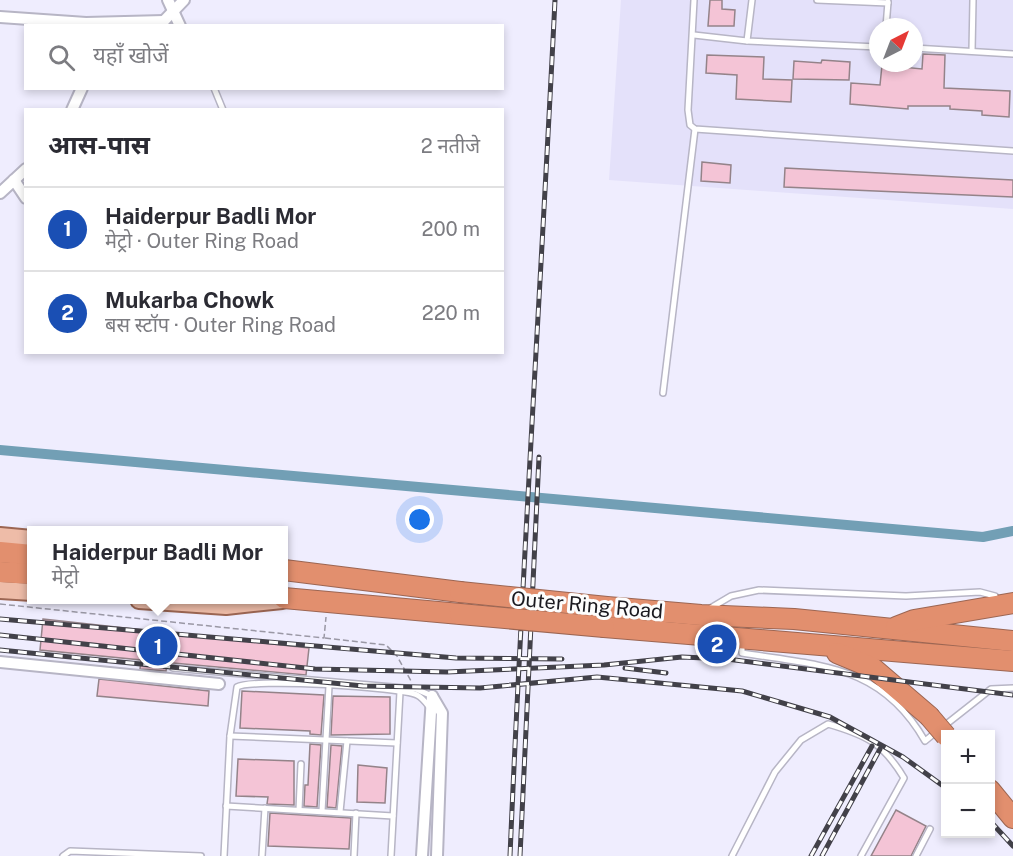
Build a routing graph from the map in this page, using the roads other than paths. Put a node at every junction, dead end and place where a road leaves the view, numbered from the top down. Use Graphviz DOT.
graph roads {
  1 [pos="168,0"];
  2 [pos="184,0"];
  3 [pos="694,0"];
  4 [pos="752,0"];
  5 [pos="817,0"];
  6 [pos="973,0"];
  7 [pos="888,2"];
  8 [pos="172,12"];
  9 [pos="0,17"];
  10 [pos="887,18"];
  11 [pos="161,23"];
  12 [pos="86,24"];
  13 [pos="179,24"];
  14 [pos="694,35"];
  15 [pos="747,40"];
  16 [pos="869,47"];
  17 [pos="923,48"];
  18 [pos="972,51"];
  19 [pos="1013,54"];
  20 [pos="81,90"];
  21 [pos="215,90"];
  22 [pos="73,108"];
  23 [pos="222,108"];
  24 [pos="695,129"];
  25 [pos="1013,151"];
  26 [pos="24,171"];
  27 [pos="14,180"];
  28 [pos="0,193"];
  29 [pos="24,195"];
  30 [pos="663,393"];
  31 [pos="0,536"];
  32 [pos="27,539"];
  33 [pos="0,552"];
  34 [pos="27,555"];
  35 [pos="288,570"];
  36 [pos="0,572"];
  37 [pos="27,574"];
  38 [pos="0,590"];
  39 [pos="27,592"];
  40 [pos="288,599"];
  41 [pos="1004,600"];
  42 [pos="197,604"];
  43 [pos="243,604"];
  44 [pos="701,615"];
  45 [pos="891,630"];
  46 [pos="742,640"];
  47 [pos="1013,641"];
  48 [pos="812,644"];
  49 [pos="1013,661"];
  50 [pos="0,662"];
  51 [pos="173,668"];
  52 [pos="219,684"];
  53 [pos="329,686"];
  54 [pos="1013,688"];
  55 [pos="400,692"];
  56 [pos="432,696"];
  57 [pos="430,708"];
  58 [pos="442,713"];
  59 [pos="941,731"];
  60 [pos="230,736"];
  61 [pos="326,740"];
  62 [pos="347,741"];
  63 [pos="397,743"];
  64 [pos="301,764"];
  65 [pos="995,796"];
  66 [pos="226,806"];
  67 [pos="265,808"];
  68 [pos="299,810"];
  69 [pos="322,812"];
  70 [pos="340,812"];
  71 [pos="356,813"];
  72 [pos="393,816"];
  73 [pos="1013,818"];
  74 [pos="930,829"];
  75 [pos="170,855"];
  76 [pos="63,856"];
  77 [pos="201,856"];
  78 [pos="224,856"];
  79 [pos="262,856"];
  80 [pos="354,856"];
  81 [pos="391,856"];
  82 [pos="422,856"];
  83 [pos="436,856"];
  84 [pos="732,856"];
  85 [pos="861,856"];
  86 [pos="916,856"];
  1 -- 8 [label="street"];
  2 -- 8 [label="street"];
  3 -- 14 [label="lane"];
  4 -- 15 [label="lane"];
  5 -- 7 [label="lane"];
  6 -- 18 [label="lane"];
  7 -- 10 [label="lane"];
  8 -- 11 [label="street"];
  8 -- 13 [label="street"];
  9 -- 12 [label="street"];
  11 -- 12 [label="street"];
  14 -- 15 [label="lane"];
  14 -- 24 [label="lane"];
  15 -- 16 [label="lane"];
  17 -- 18 [label="lane"];
  18 -- 19 [label="lane"];
  20 -- 22 [label="street"];
  21 -- 23 [label="lane"];
  24 -- 25 [label="lane"];
  24 -- 30 [label="lane"];
  26 -- 27 [label="street"];
  27 -- 28 [label="street"];
  27 -- 29 [label="street"];
  31 -- 32 [label="main road"];
  33 -- 34 [label="highway"];
  35 -- 44 [label="highway, Outer Ring Road, bridge"];
  36 -- 37 [label="highway"];
  38 -- 39 [label="main road"];
  40 -- 46 [label="highway, Outer Ring Road, bridge"];
  41 -- 44 [label="lane"];
  41 -- 45 [label="highway"];
  42 -- 43 [label="main road, Outer Ring Road"];
  44 -- 45 [label="highway, Outer Ring Road"];
  45 -- 47 [label="highway, Outer Ring Road"];
  46 -- 48 [label="highway, Outer Ring Road"];
  46 -- 54 [label="lane"];
  48 -- 49 [label="highway, Outer Ring Road"];
  48 -- 59 [label="highway, bridge"];
  50 -- 52 [label="street"];
  51 -- 56 [label="lane"];
  53 -- 55 [label="lane"];
  53 -- 60 [label="lane"];
  53 -- 61 [label="lane"];
  55 -- 57 [label="lane"];
  55 -- 63 [label="lane"];
  56 -- 57 [label="street"];
  56 -- 58 [label="street"];
  57 -- 58 [label="lane"];
  57 -- 82 [label="street"];
  58 -- 83 [label="street"];
  60 -- 61 [label="lane"];
  60 -- 66 [label="lane"];
  61 -- 62 [label="lane"];
  61 -- 69 [label="lane"];
  62 -- 63 [label="lane"];
  62 -- 70 [label="lane"];
  63 -- 72 [label="lane"];
  64 -- 68 [label="lane"];
  65 -- 73 [label="highway"];
  66 -- 67 [label="lane"];
  66 -- 78 [label="lane"];
  67 -- 68 [label="lane"];
  67 -- 79 [label="lane"];
  68 -- 69 [label="lane"];
  69 -- 70 [label="lane"];
  70 -- 71 [label="lane"];
  71 -- 72 [label="lane"];
  71 -- 80 [label="lane"];
  72 -- 81 [label="lane"];
  74 -- 86 [label="lane"];
  75 -- 76 [label="lane"];
  75 -- 77 [label="lane"];
  84 -- 85 [label="lane"];
}
